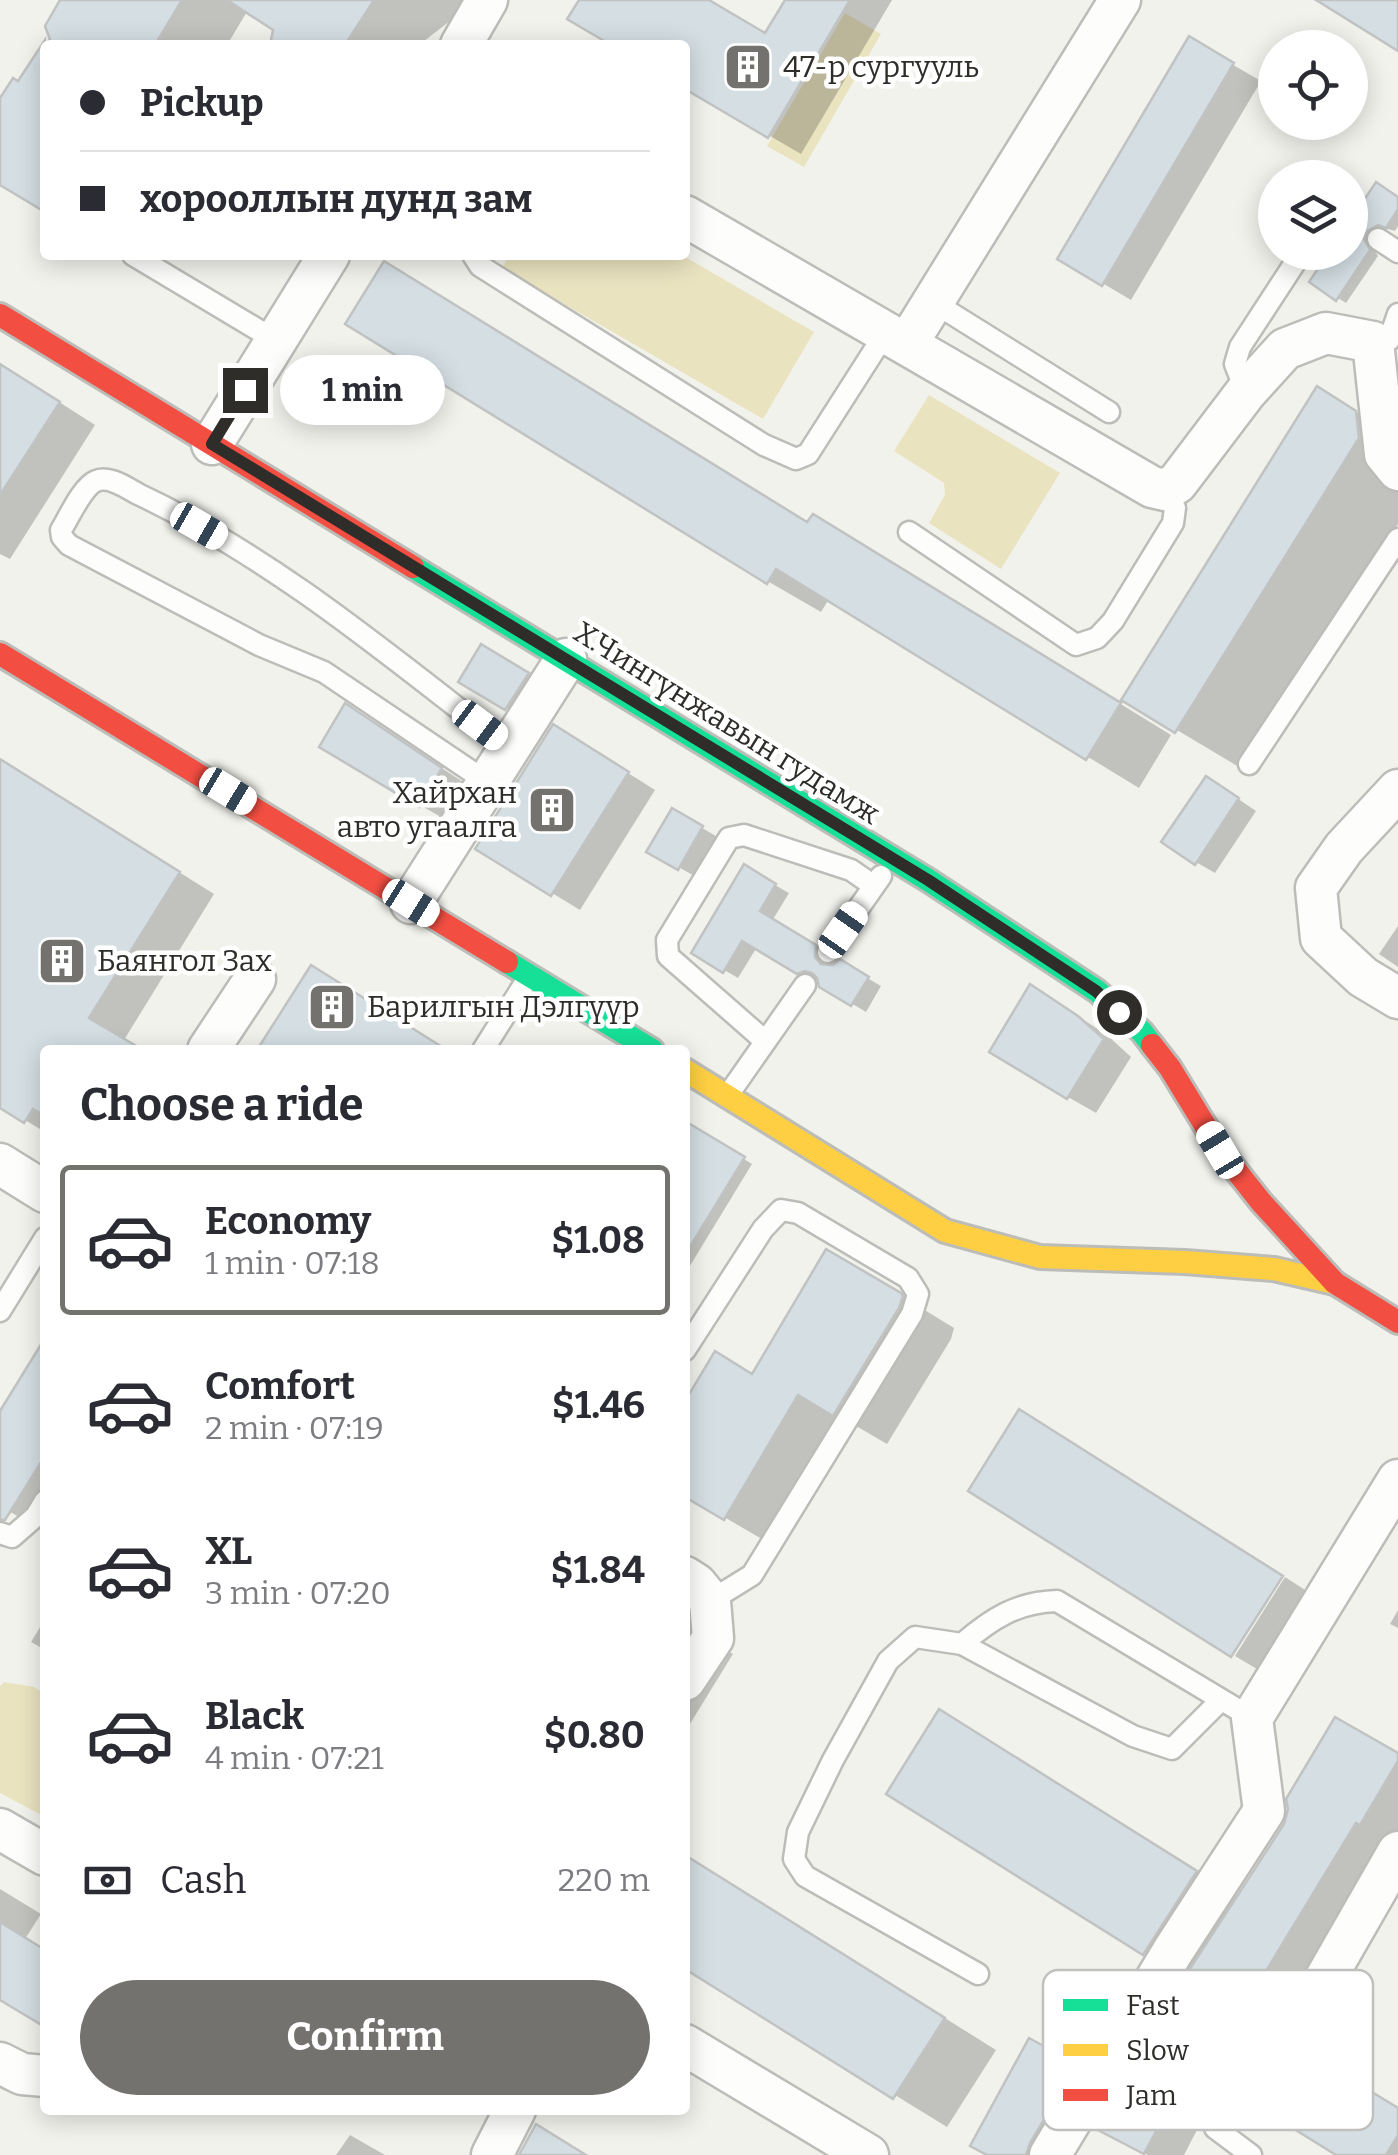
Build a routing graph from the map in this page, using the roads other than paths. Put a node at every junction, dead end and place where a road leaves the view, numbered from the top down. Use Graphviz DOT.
graph roads {
  1 [pos="487,0"];
  2 [pos="1120,0"];
  3 [pos="464,40"];
  4 [pos="690,219"];
  5 [pos="1378,239"];
  6 [pos="1398,252"];
  7 [pos="140,260"];
  8 [pos="325,260"];
  9 [pos="476,260"];
  10 [pos="1290,270"];
  11 [pos="933,302"];
  12 [pos="0,315"];
  13 [pos="1390,334"];
  14 [pos="897,338"];
  15 [pos="274,340"];
  16 [pos="1246,392"];
  17 [pos="1109,412"];
  18 [pos="212,444"];
  19 [pos="1398,470"];
  20 [pos="1165,490"];
  21 [pos="909,532"];
  22 [pos="1398,539"];
  23 [pos="0,654"];
  24 [pos="566,659"];
  25 [pos="510,748"];
  26 [pos="1249,764"];
  27 [pos="488,782"];
  28 [pos="1398,790"];
  29 [pos="893,859"];
  30 [pos="874,886"];
  31 [pos="411,903"];
  32 [pos="828,952"];
  33 [pos="530,975"];
  34 [pos="255,979"];
  35 [pos="804,985"];
  36 [pos="1398,998"];
  37 [pos="766,1041"];
  38 [pos="211,1045"];
  39 [pos="486,1045"];
  40 [pos="644,1045"];
  41 [pos="690,1073"];
  42 [pos="727,1096"];
  43 [pos="0,1164"];
  44 [pos="40,1189"];
  45 [pos="40,1246"];
  46 [pos="1335,1283"];
  47 [pos="0,1311"];
  48 [pos="1398,1322"];
  49 [pos="690,1342"];
  50 [pos="1398,1480"];
  51 [pos="40,1509"];
  52 [pos="0,1533"];
  53 [pos="698,1589"];
  54 [pos="962,1644"];
  55 [pos="690,1672"];
  56 [pos="1237,1709"];
  57 [pos="0,1829"];
  58 [pos="40,1852"];
  59 [pos="1398,1852"];
  60 [pos="1161,1970"];
  61 [pos="1330,1970"];
  62 [pos="978,1974"];
  63 [pos="690,2048"];
  64 [pos="0,2063"];
  65 [pos="40,2076"];
  66 [pos="512,2115"];
  67 [pos="1065,2130"];
  68 [pos="1218,2130"];
  69 [pos="865,2154"];
  70 [pos="492,2155"];
  71 [pos="1050,2155"];
  72 [pos="1250,2155"];
  1 -- 3 [label="street"];
  2 -- 11 [label="street"];
  4 -- 14 [label="street"];
  5 -- 6 [label="lane"];
  7 -- 15 [label="lane"];
  8 -- 15 [label="street"];
  9 -- 14 [label="lane"];
  10 -- 16 [label="lane"];
  11 -- 14 [label="street"];
  11 -- 17 [label="lane"];
  12 -- 18 [label="main road, Х.Чингүнжавын гудамж"];
  13 -- 16 [label="street"];
  13 -- 19 [label="street"];
  14 -- 20 [label="street"];
  15 -- 18 [label="street"];
  16 -- 20 [label="street"];
  18 -- 24 [label="main road, Х.Чингүнжавын гудамж"];
  20 -- 21 [label="lane"];
  22 -- 26 [label="lane"];
  23 -- 31 [label="main road"];
  24 -- 25 [label="street"];
  24 -- 29 [label="main road, Х.Чингүнжавын гудамж"];
  25 -- 27 [label="street"];
  25 -- 27 [label="lane"];
  27 -- 31 [label="street"];
  28 -- 36 [label="street"];
  29 -- 30 [label="lane"];
  29 -- 46 [label="main road, Х.Чингүнжавын гудамж"];
  30 -- 32 [label="lane"];
  30 -- 37 [label="lane"];
  31 -- 33 [label="main road"];
  33 -- 39 [label="lane"];
  33 -- 40 [label="main road"];
  34 -- 38 [label="street"];
  35 -- 37 [label="lane"];
  37 -- 42 [label="lane"];
  41 -- 42 [label="main road, Х.Чингүнжавын гудамж"];
  42 -- 46 [label="main road, Х.Чингүнжавын гудамж"];
  43 -- 44 [label="street"];
  45 -- 47 [label="lane"];
  46 -- 48 [label="main road, Х.Чингүнжавын гудамж"];
  49 -- 53 [label="lane"];
  50 -- 56 [label="street"];
  51 -- 52 [label="lane"];
  53 -- 55 [label="street"];
  54 -- 56 [label="lane"];
  54 -- 56 [label="lane"];
  54 -- 62 [label="lane"];
  56 -- 60 [label="street"];
  57 -- 58 [label="street"];
  59 -- 61 [label="street"];
  63 -- 69 [label="street"];
  64 -- 65 [label="street"];
  66 -- 70 [label="street"];
  67 -- 71 [label="street"];
  68 -- 72 [label="lane"];
}
